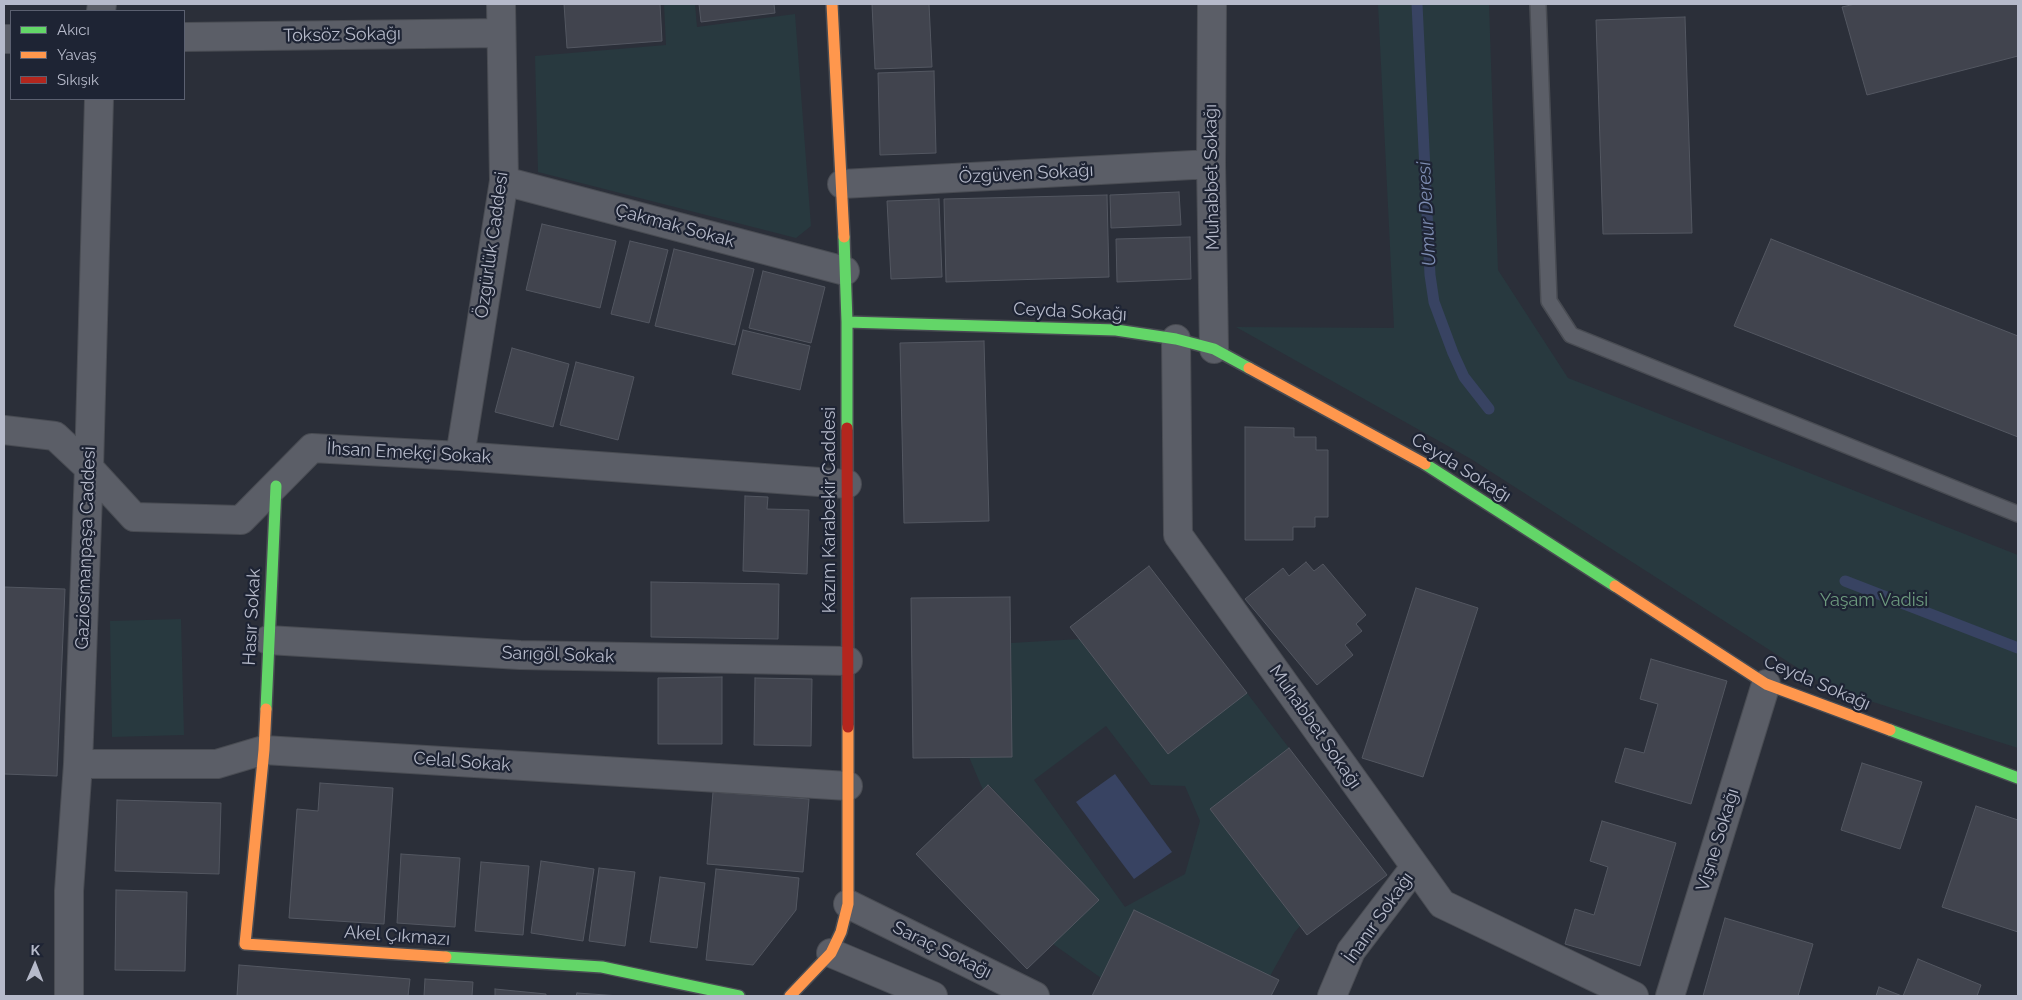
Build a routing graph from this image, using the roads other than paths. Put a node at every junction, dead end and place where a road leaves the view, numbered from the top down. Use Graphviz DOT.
graph roads {
  1 [pos="501,4"];
  2 [pos="832,4"];
  3 [pos="1212,4"];
  4 [pos="1538,4"];
  5 [pos="501,33"];
  6 [pos="185,37"];
  7 [pos="99,100"];
  8 [pos="1211,164"];
  9 [pos="504,181"];
  10 [pos="842,184"];
  11 [pos="845,271"];
  12 [pos="847,322"];
  13 [pos="1176,339"];
  14 [pos="1214,349"];
  15 [pos="4,430"];
  16 [pos="460,456"];
  17 [pos="89,468"];
  18 [pos="847,484"];
  19 [pos="276,486"];
  20 [pos="2018,514"];
  21 [pos="268,640"];
  22 [pos="848,661"];
  23 [pos="1766,684"];
  24 [pos="264,750"];
  25 [pos="78,764"];
  26 [pos="2018,778"];
  27 [pos="848,786"];
  28 [pos="1414,867"];
  29 [pos="848,904"];
  30 [pos="832,953"];
  31 [pos="1018,992"];
  32 [pos="69,996"];
  33 [pos="740,996"];
  34 [pos="790,996"];
  35 [pos="933,996"];
  36 [pos="1332,996"];
  37 [pos="1634,996"];
  38 [pos="1670,996"];
  1 -- 5 [label="street, Özgürlük Caddesi"];
  2 -- 10 [label="street, Kazım Karabekir Caddesi"];
  3 -- 8 [label="street, Muhabbet Sokağı"];
  4 -- 20 [label="lane"];
  5 -- 6 [label="street, Toksöz Sokağı"];
  5 -- 9 [label="street, Özgürlük Caddesi"];
  7 -- 17 [label="street, Gaziosmanpaşa Caddesi"];
  8 -- 10 [label="street, Özgüven Sokağı"];
  8 -- 14 [label="street, Muhabbet Sokağı"];
  9 -- 11 [label="street, Çakmak Sokak"];
  9 -- 16 [label="street, Özgürlük Caddesi"];
  10 -- 11 [label="street, Kazım Karabekir Caddesi"];
  11 -- 12 [label="street, Kazım Karabekir Caddesi"];
  12 -- 13 [label="street, Ceyda Sokağı"];
  12 -- 18 [label="street, Kazım Karabekir Caddesi"];
  13 -- 14 [label="street, Ceyda Sokağı"];
  13 -- 28 [label="street, Muhabbet Sokağı"];
  14 -- 23 [label="street, Ceyda Sokağı"];
  15 -- 17 [label="street, İhsan Emekçi Sokak"];
  16 -- 18 [label="street, İhsan Emekçi Sokak"];
  16 -- 19 [label="street, İhsan Emekçi Sokak"];
  17 -- 19 [label="street, İhsan Emekçi Sokak"];
  17 -- 25 [label="street, Gaziosmanpaşa Caddesi"];
  18 -- 22 [label="street, Kazım Karabekir Caddesi"];
  19 -- 21 [label="street, Hasır Sokak"];
  21 -- 22 [label="street, Sarıgöl Sokak"];
  21 -- 24 [label="street, Hasır Sokak"];
  22 -- 27 [label="street, Kazım Karabekir Caddesi"];
  23 -- 26 [label="street, Ceyda Sokağı"];
  23 -- 38 [label="street, Vişne Sokağı"];
  24 -- 25 [label="street, Celal Sokak"];
  24 -- 27 [label="street, Celal Sokak"];
  24 -- 33 [label="street, Akel Çıkmazı"];
  25 -- 32 [label="street, Gaziosmanpaşa Caddesi"];
  27 -- 29 [label="street, Kazım Karabekir Caddesi"];
  28 -- 36 [label="street, İnanır Sokağı"];
  28 -- 37 [label="street, Muhabbet Sokağı"];
  29 -- 30 [label="street, Kazım Karabekir Caddesi"];
  29 -- 31 [label="street, Saraç Sokağı"];
  30 -- 34 [label="street, Kazım Karabekir Caddesi"];
  30 -- 35 [label="street"];
}
